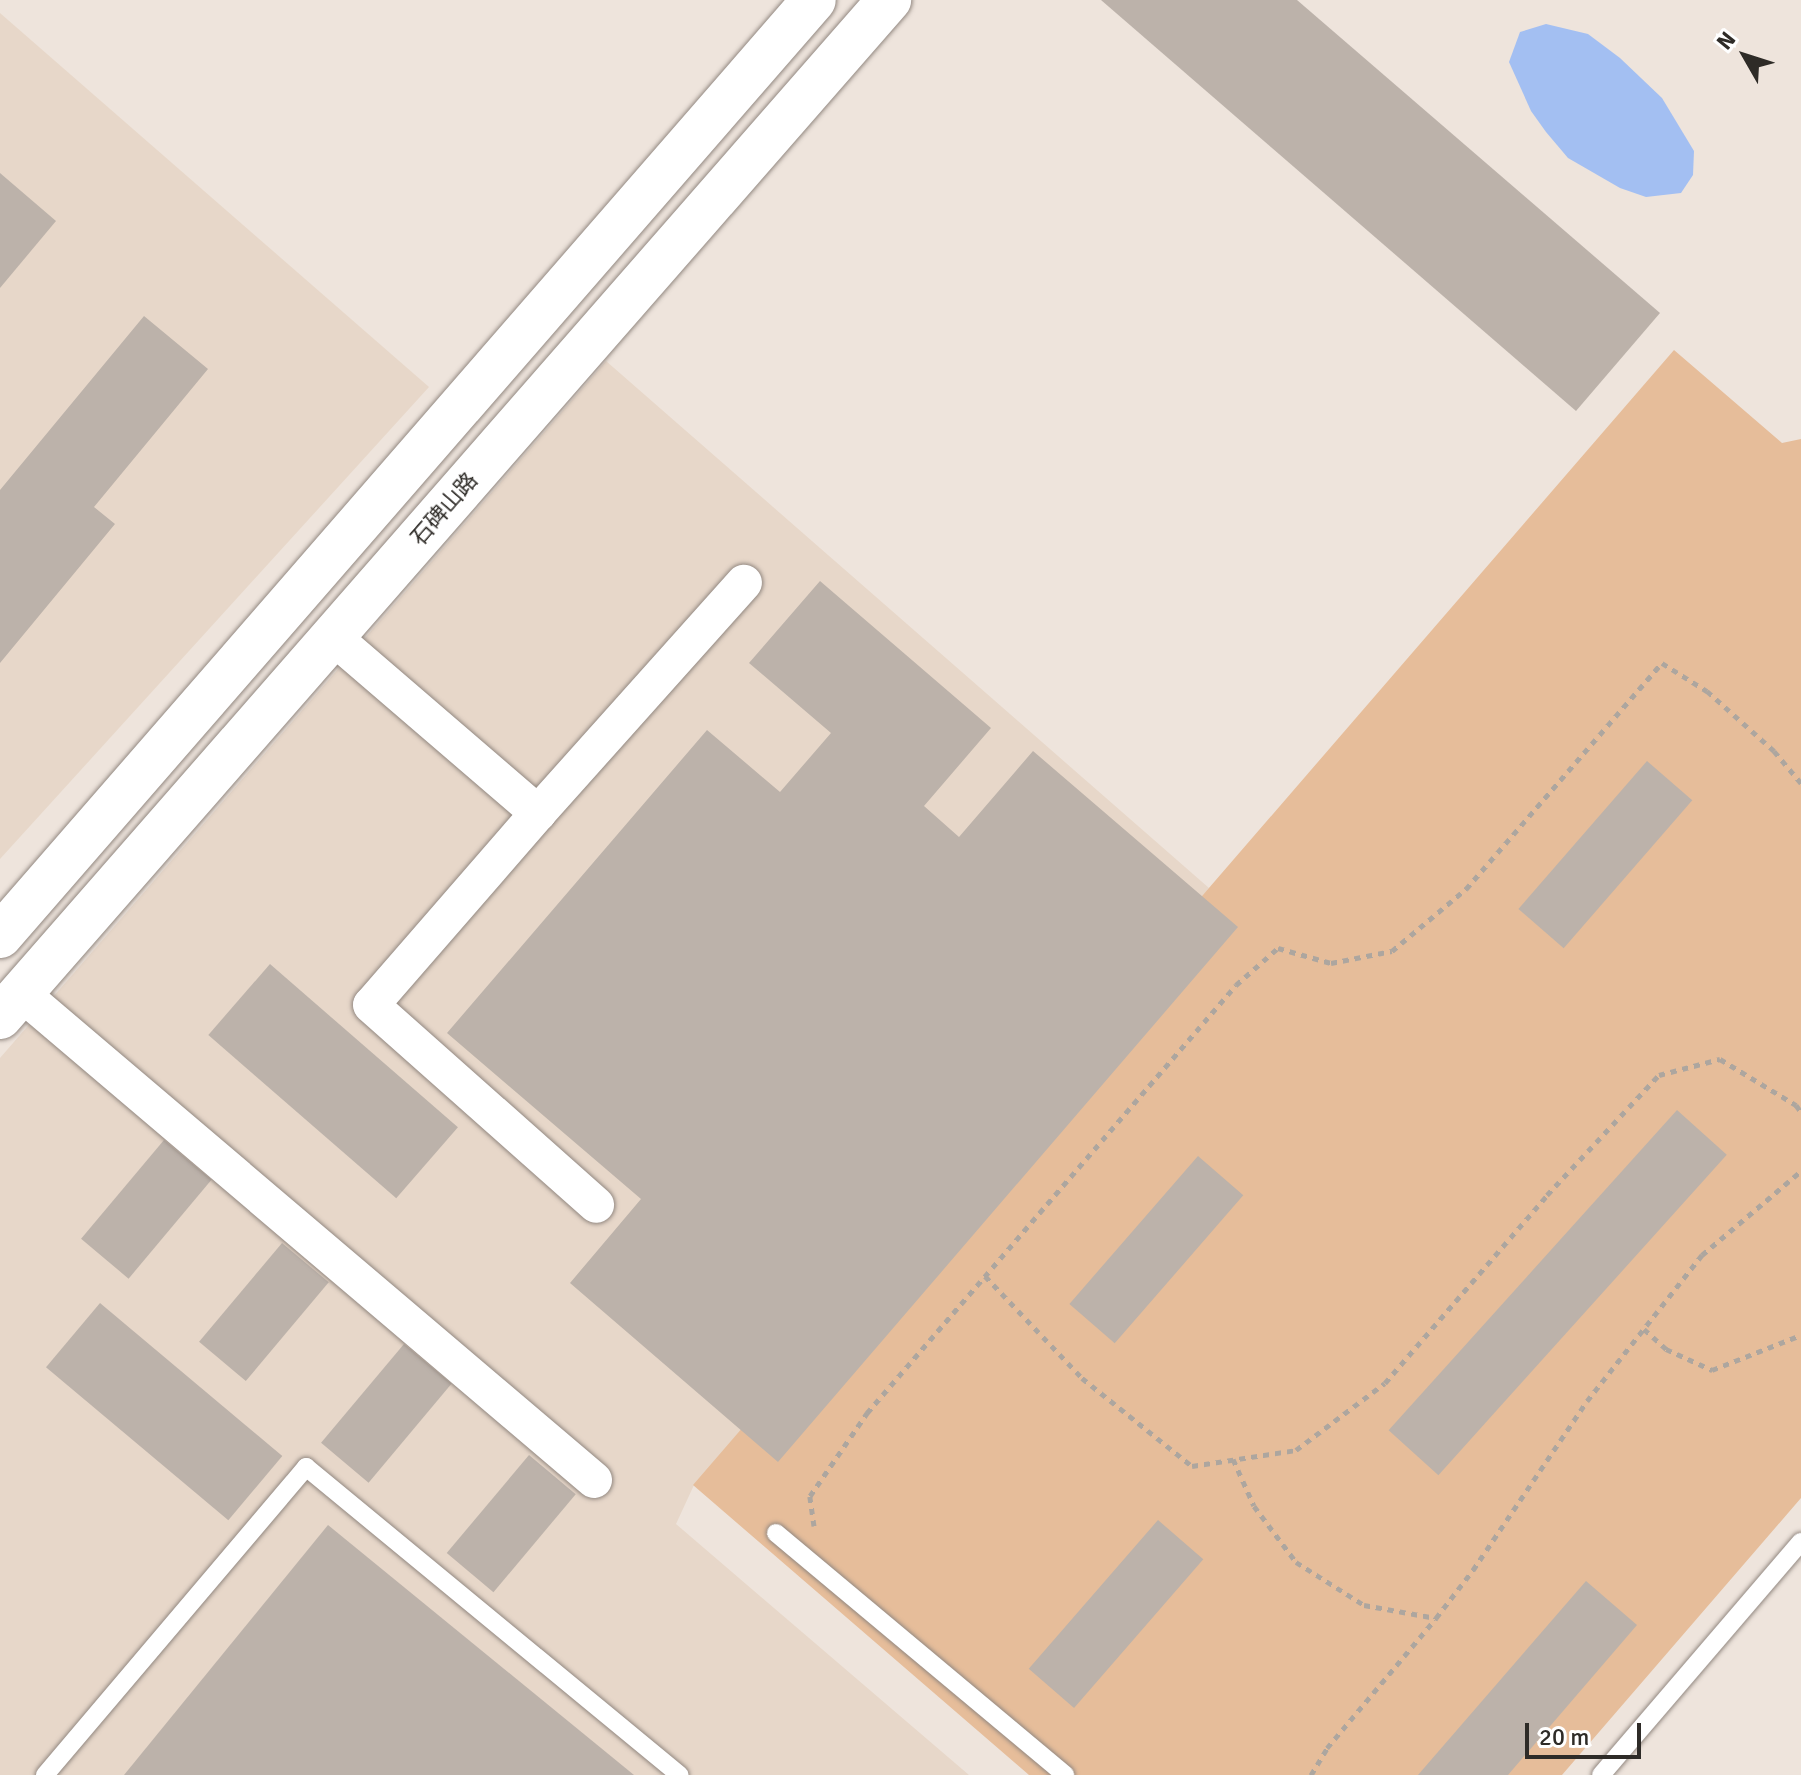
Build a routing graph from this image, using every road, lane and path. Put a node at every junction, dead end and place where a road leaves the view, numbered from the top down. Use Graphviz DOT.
graph roads {
  1 [pos="814,0"];
  2 [pos="889,0"];
  3 [pos="744,583"];
  4 [pos="332,636"];
  5 [pos="1801,783"];
  6 [pos="538,813"];
  7 [pos="0,936"];
  8 [pos="10,1005"];
  9 [pos="1801,1112"];
  10 [pos="1801,1171"];
  11 [pos="596,1205"];
  12 [pos="985,1276"];
  13 [pos="1644,1329"];
  14 [pos="1801,1335"];
  15 [pos="1233,1459"];
  16 [pos="594,1480"];
  17 [pos="776,1533"];
  18 [pos="815,1540"];
  19 [pos="1801,1542"];
  20 [pos="1436,1618"];
  21 [pos="45,1775"];
  22 [pos="680,1775"];
  23 [pos="1065,1775"];
  24 [pos="1311,1775"];
  25 [pos="1601,1775"];
  1 -- 7 [label="street"];
  2 -- 4 [label="street, 石碑山路"];
  3 -- 6 [label="street"];
  4 -- 6 [label="street"];
  4 -- 8 [label="street, 石碑山路"];
  5 -- 12 [label="path"];
  6 -- 11 [label="street"];
  8 -- 16 [label="street"];
  9 -- 15 [label="path"];
  10 -- 13 [label="path"];
  12 -- 15 [label="path"];
  12 -- 18 [label="path"];
  13 -- 14 [label="path"];
  13 -- 20 [label="path"];
  15 -- 20 [label="path"];
  17 -- 23 [label="lane"];
  19 -- 25 [label="lane"];
  20 -- 24 [label="path"];
  21 -- 22 [label="lane"];
}
